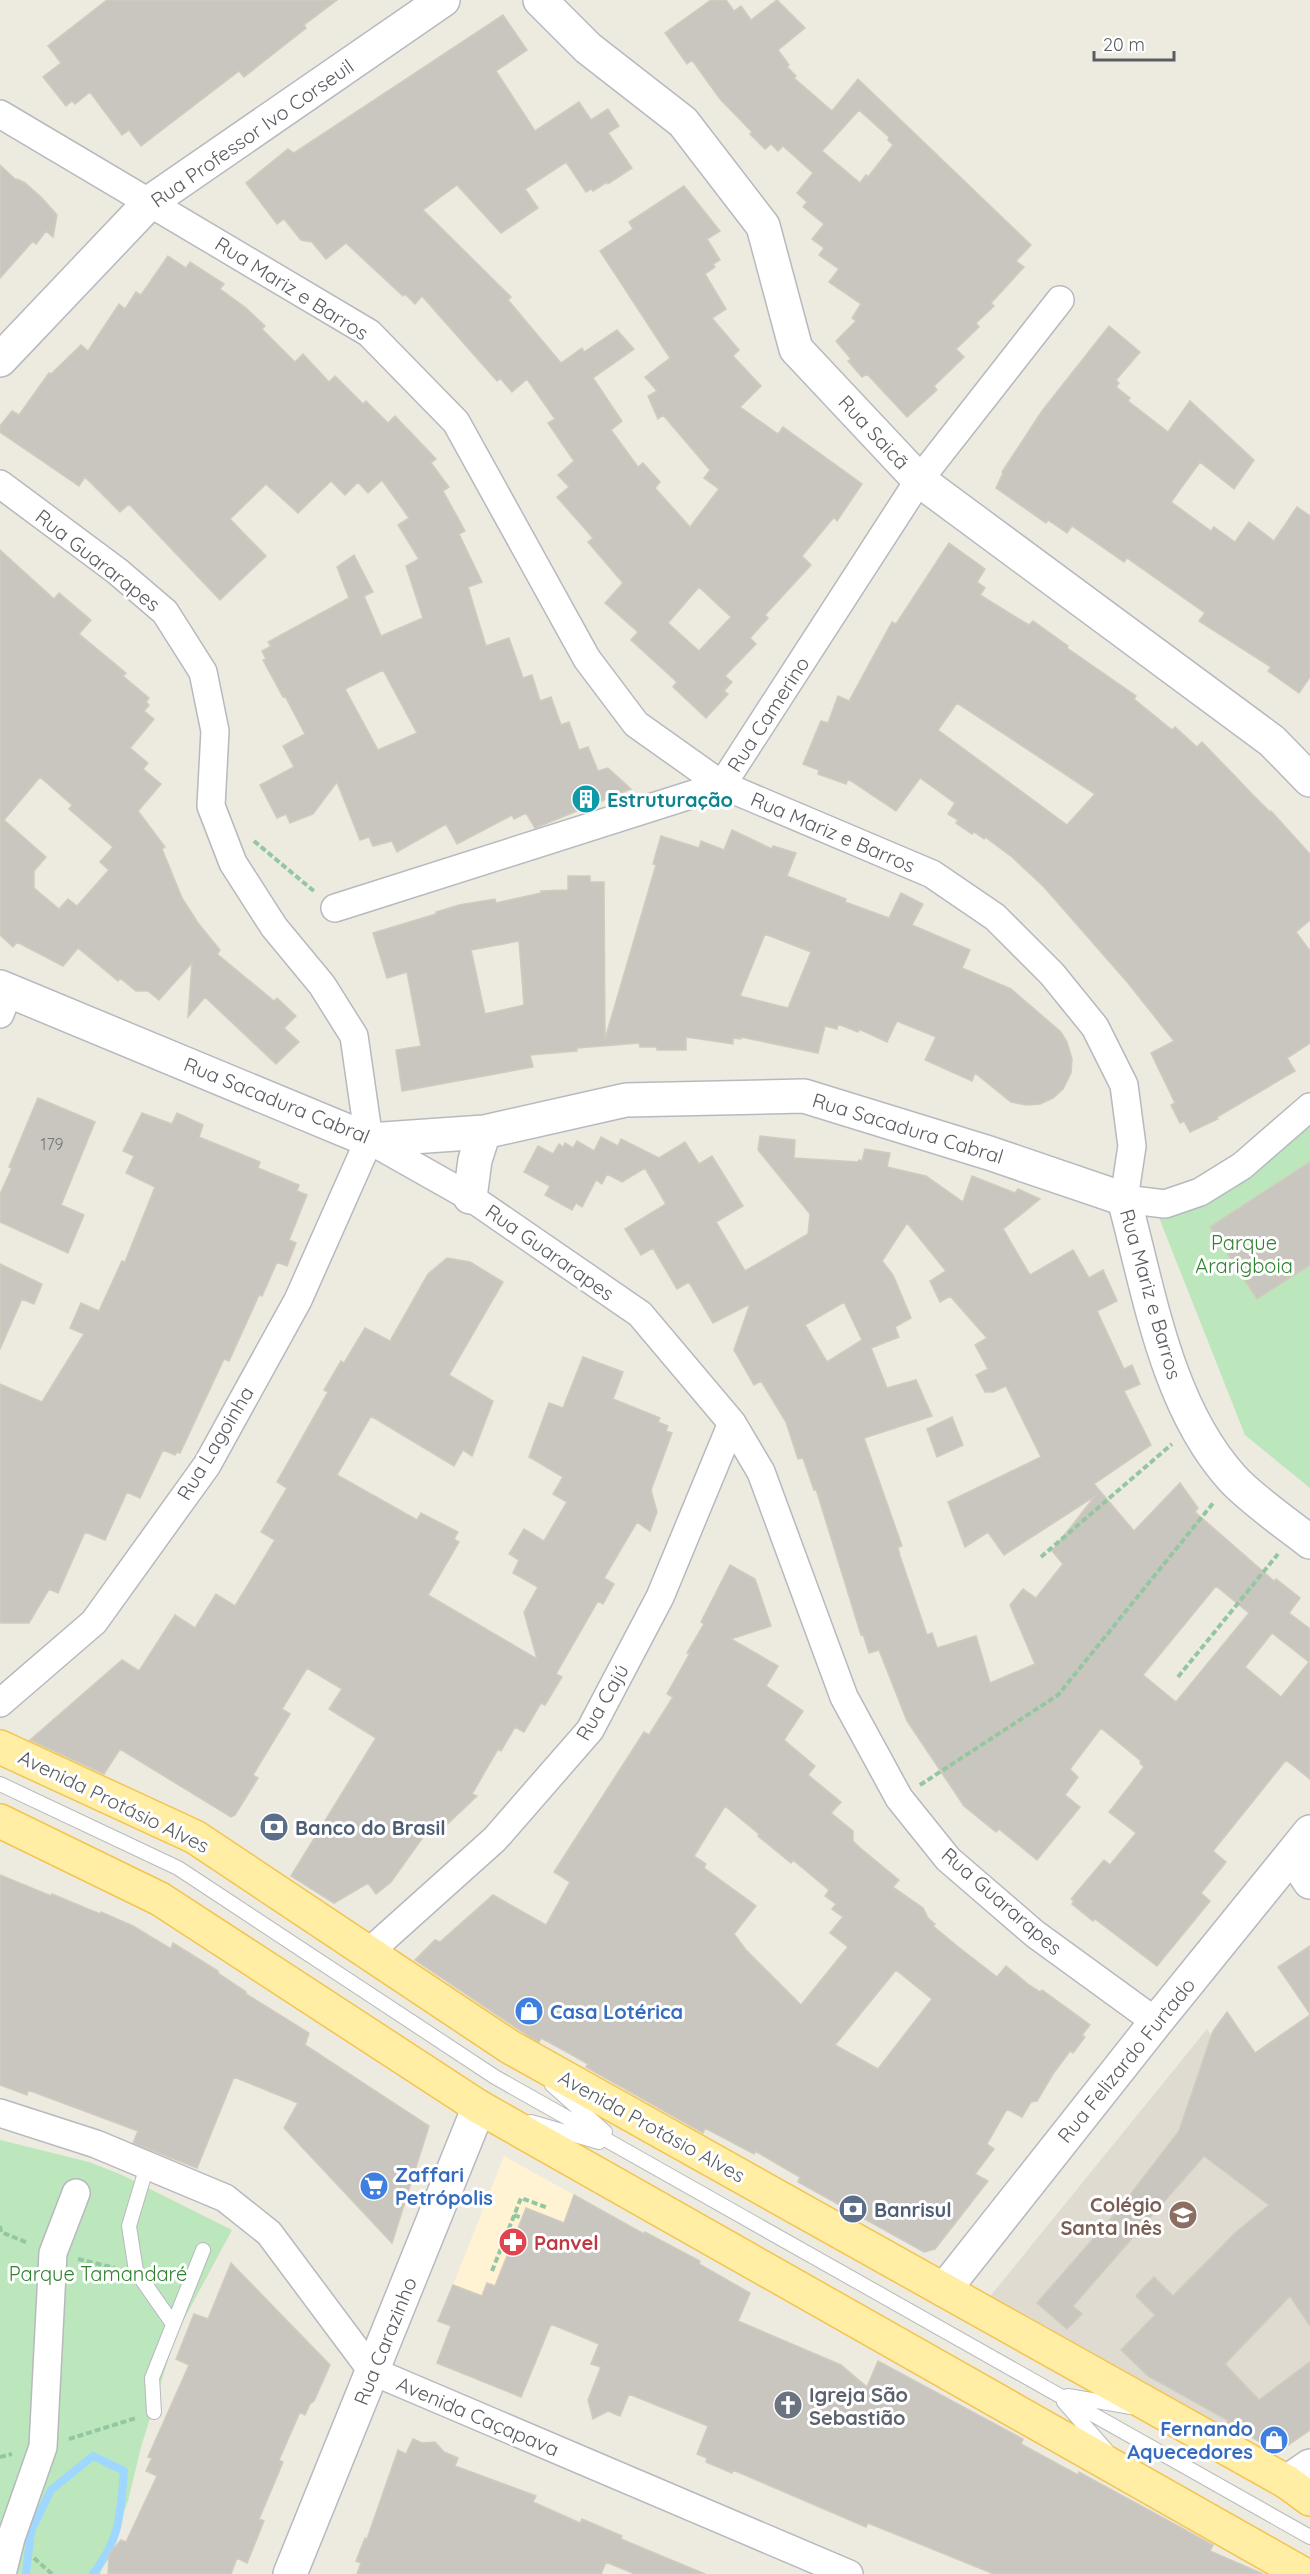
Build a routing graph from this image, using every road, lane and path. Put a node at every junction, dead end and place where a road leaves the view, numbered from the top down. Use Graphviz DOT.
graph roads {
  1 [pos="443,0"];
  2 [pos="540,0"];
  3 [pos="0,114"];
  4 [pos="150,202"];
  5 [pos="1060,300"];
  6 [pos="0,360"];
  7 [pos="919,480"];
  8 [pos="0,484"];
  9 [pos="1310,780"];
  10 [pos="722,785"];
  11 [pos="246,835"];
  12 [pos="334,908"];
  13 [pos="3,997"];
  14 [pos="1310,1107"];
  15 [pos="484,1132"];
  16 [pos="369,1140"];
  17 [pos="470,1197"];
  18 [pos="1124,1199"];
  19 [pos="732,1423"];
  20 [pos="1194,1425"];
  21 [pos="1232,1478"];
  22 [pos="1303,1537"];
  23 [pos="1041,1557"];
  24 [pos="1178,1677"];
  25 [pos="0,1703"];
  26 [pos="0,1747"];
  27 [pos="939,1772"];
  28 [pos="0,1784"];
  29 [pos="0,1821"];
  30 [pos="1301,1844"];
  31 [pos="1310,1882"];
  32 [pos="369,1952"];
  33 [pos="1156,2022"];
  34 [pos="510,2047"];
  35 [pos="479,2107"];
  36 [pos="0,2113"];
  37 [pos="624,2150"];
  38 [pos="147,2166"];
  39 [pos="76,2193"];
  40 [pos="548,2208"];
  41 [pos="514,2215"];
  42 [pos="522,2218"];
  43 [pos="203,2250"];
  44 [pos="492,2271"];
  45 [pos="944,2290"];
  46 [pos="173,2324"];
  47 [pos="372,2371"];
  48 [pos="1057,2394"];
  49 [pos="154,2412"];
  50 [pos="1164,2413"];
  51 [pos="43,2447"];
  52 [pos="0,2457"];
  53 [pos="1129,2475"];
  54 [pos="1302,2482"];
  55 [pos="1310,2536"];
  56 [pos="2,2574"];
  57 [pos="290,2574"];
  58 [pos="849,2574"];
  59 [pos="1303,2574"];
  1 -- 4 [label="street, Rua Professor Ivo Corseuil"];
  2 -- 7 [label="street, Rua Saicã"];
  3 -- 4 [label="street, Rua Mariz e Barros"];
  4 -- 6 [label="street, Rua Professor Ivo Corseuil"];
  4 -- 10 [label="street, Rua Mariz e Barros"];
  5 -- 7 [label="street, Rua Camerino"];
  7 -- 9 [label="street, Rua Saicã"];
  7 -- 10 [label="street, Rua Camerino"];
  8 -- 16 [label="street, Rua Guararapes"];
  10 -- 12 [label="street, Rua Camerino"];
  10 -- 18 [label="street, Rua Mariz e Barros"];
  11 -- 12 [label="path"];
  13 -- 16 [label="street, Rua Sacadura Cabral"];
  14 -- 18 [label="street"];
  15 -- 16 [label="street, Rua Sacadura Cabral"];
  15 -- 17 [label="street"];
  15 -- 18 [label="street, Rua Sacadura Cabral"];
  16 -- 17 [label="street, Rua Guararapes"];
  16 -- 25 [label="street, Rua Lagoinha"];
  17 -- 19 [label="street, Rua Guararapes"];
  18 -- 20 [label="street, Rua Mariz e Barros"];
  19 -- 32 [label="street, Rua Cajú"];
  19 -- 33 [label="street, Rua Guararapes"];
  20 -- 21 [label="street, Rua Mariz e Barros"];
  20 -- 23 [label="path"];
  21 -- 22 [label="street, Rua Mariz e Barros"];
  21 -- 27 [label="path"];
  22 -- 24 [label="path"];
  26 -- 32 [label="main road, Avenida Protásio Alves"];
  28 -- 37 [label="lane"];
  29 -- 35 [label="main road"];
  30 -- 31 [label="street"];
  30 -- 33 [label="street, Rua Felizardo Furtado"];
  32 -- 34 [label="main road, Avenida Protásio Alves"];
  33 -- 45 [label="street, Rua Felizardo Furtado"];
  34 -- 37 [label="lane"];
  34 -- 45 [label="main road, Avenida Protásio Alves"];
  35 -- 37 [label="lane"];
  35 -- 47 [label="street, Rua Carazinho"];
  35 -- 53 [label="main road"];
  36 -- 38 [label="street, Avenida Caçapava"];
  37 -- 48 [label="lane"];
  38 -- 46 [label="lane"];
  38 -- 47 [label="street, Avenida Caçapava"];
  39 -- 51 [label="street"];
  40 -- 41 [label="path"];
  41 -- 42 [label="path"];
  41 -- 44 [label="path"];
  43 -- 46 [label="lane"];
  45 -- 50 [label="main road, Avenida Protásio Alves"];
  46 -- 49 [label="lane"];
  47 -- 57 [label="street, Rua Carazinho"];
  47 -- 58 [label="street, Avenida Caçapava"];
  48 -- 50 [label="lane"];
  48 -- 53 [label="lane"];
  48 -- 55 [label="lane"];
  49 -- 51 [label="path"];
  50 -- 54 [label="main road, Avenida Protásio Alves"];
  51 -- 52 [label="path"];
  51 -- 56 [label="street"];
  53 -- 59 [label="main road"];
}
